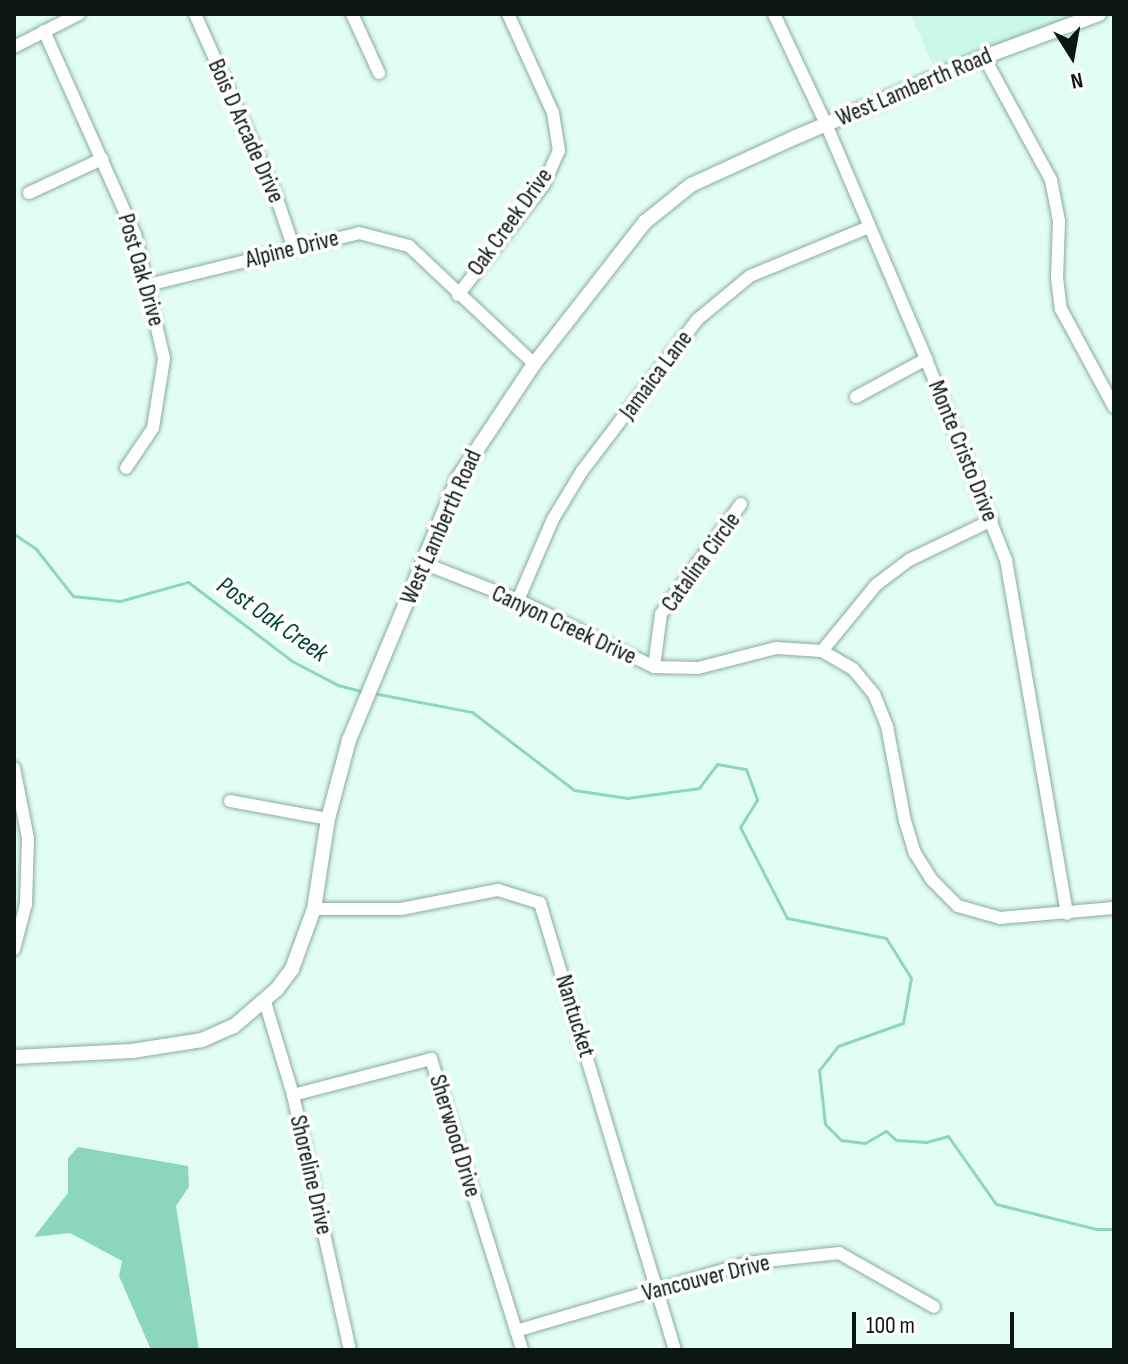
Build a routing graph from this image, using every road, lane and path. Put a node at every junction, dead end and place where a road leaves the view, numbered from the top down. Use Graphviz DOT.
graph roads {
  1 [pos="79,14"];
  2 [pos="195,14"];
  3 [pos="352,14"];
  4 [pos="508,14"];
  5 [pos="774,14"];
  6 [pos="1099,14"];
  7 [pos="44,31"];
  8 [pos="14,47"];
  9 [pos="984,57"];
  10 [pos="379,73"];
  11 [pos="826,124"];
  12 [pos="102,159"];
  13 [pos="29,193"];
  14 [pos="869,227"];
  15 [pos="294,249"];
  16 [pos="148,285"];
  17 [pos="458,295"];
  18 [pos="926,359"];
  19 [pos="534,364"];
  20 [pos="856,397"];
  21 [pos="1114,407"];
  22 [pos="126,468"];
  23 [pos="741,504"];
  24 [pos="992,520"];
  25 [pos="423,563"];
  26 [pos="518,600"];
  27 [pos="822,651"];
  28 [pos="654,667"];
  29 [pos="14,768"];
  30 [pos="230,801"];
  31 [pos="328,819"];
  32 [pos="1114,908"];
  33 [pos="314,909"];
  34 [pos="1067,914"];
  35 [pos="14,949"];
  36 [pos="265,1002"];
  37 [pos="14,1057"];
  38 [pos="293,1095"];
  39 [pos="658,1289"];
  40 [pos="934,1307"];
  41 [pos="516,1331"];
  42 [pos="350,1350"];
  43 [pos="522,1350"];
  44 [pos="675,1350"];
  1 -- 7 [label="street"];
  2 -- 15 [label="street, Bois D Arcade Drive"];
  3 -- 10 [label="street"];
  4 -- 17 [label="street, Oak Creek Drive"];
  5 -- 11 [label="street, Monte Cristo Drive"];
  6 -- 9 [label="street, West Lamberth Road"];
  7 -- 8 [label="street"];
  7 -- 12 [label="street, Post Oak Drive"];
  9 -- 11 [label="street, West Lamberth Road"];
  9 -- 21 [label="street"];
  11 -- 14 [label="street, Monte Cristo Drive"];
  11 -- 19 [label="street, West Lamberth Road"];
  12 -- 13 [label="street"];
  12 -- 16 [label="street, Post Oak Drive"];
  14 -- 18 [label="street, Monte Cristo Drive"];
  14 -- 26 [label="street, Jamaica Lane"];
  15 -- 16 [label="street, Alpine Drive"];
  15 -- 17 [label="street, Alpine Drive"];
  16 -- 22 [label="street, Post Oak Drive"];
  17 -- 19 [label="street, Alpine Drive"];
  18 -- 20 [label="street"];
  18 -- 24 [label="street, Monte Cristo Drive"];
  19 -- 25 [label="street, West Lamberth Road"];
  23 -- 28 [label="street, Catalina Circle"];
  24 -- 27 [label="street"];
  24 -- 34 [label="street, Monte Cristo Drive"];
  25 -- 26 [label="street, Canyon Creek Drive"];
  25 -- 31 [label="street, West Lamberth Road"];
  26 -- 28 [label="street, Canyon Creek Drive"];
  27 -- 28 [label="street, Canyon Creek Drive"];
  27 -- 34 [label="street, Canyon Creek Drive"];
  29 -- 35 [label="street"];
  30 -- 31 [label="street"];
  31 -- 33 [label="street, West Lamberth Road"];
  32 -- 34 [label="street, Canyon Creek Drive"];
  33 -- 36 [label="street, West Lamberth Road"];
  33 -- 39 [label="street, Nantucket"];
  36 -- 37 [label="street, West Lamberth Road"];
  36 -- 38 [label="street, Shoreline Drive"];
  38 -- 41 [label="street, Sherwood Drive"];
  38 -- 42 [label="street, Shoreline Drive"];
  39 -- 40 [label="street, Vancouver Drive"];
  39 -- 41 [label="street, Vancouver Drive"];
  39 -- 44 [label="street, Nantucket"];
  41 -- 43 [label="street, Sherwood Drive"];
}
